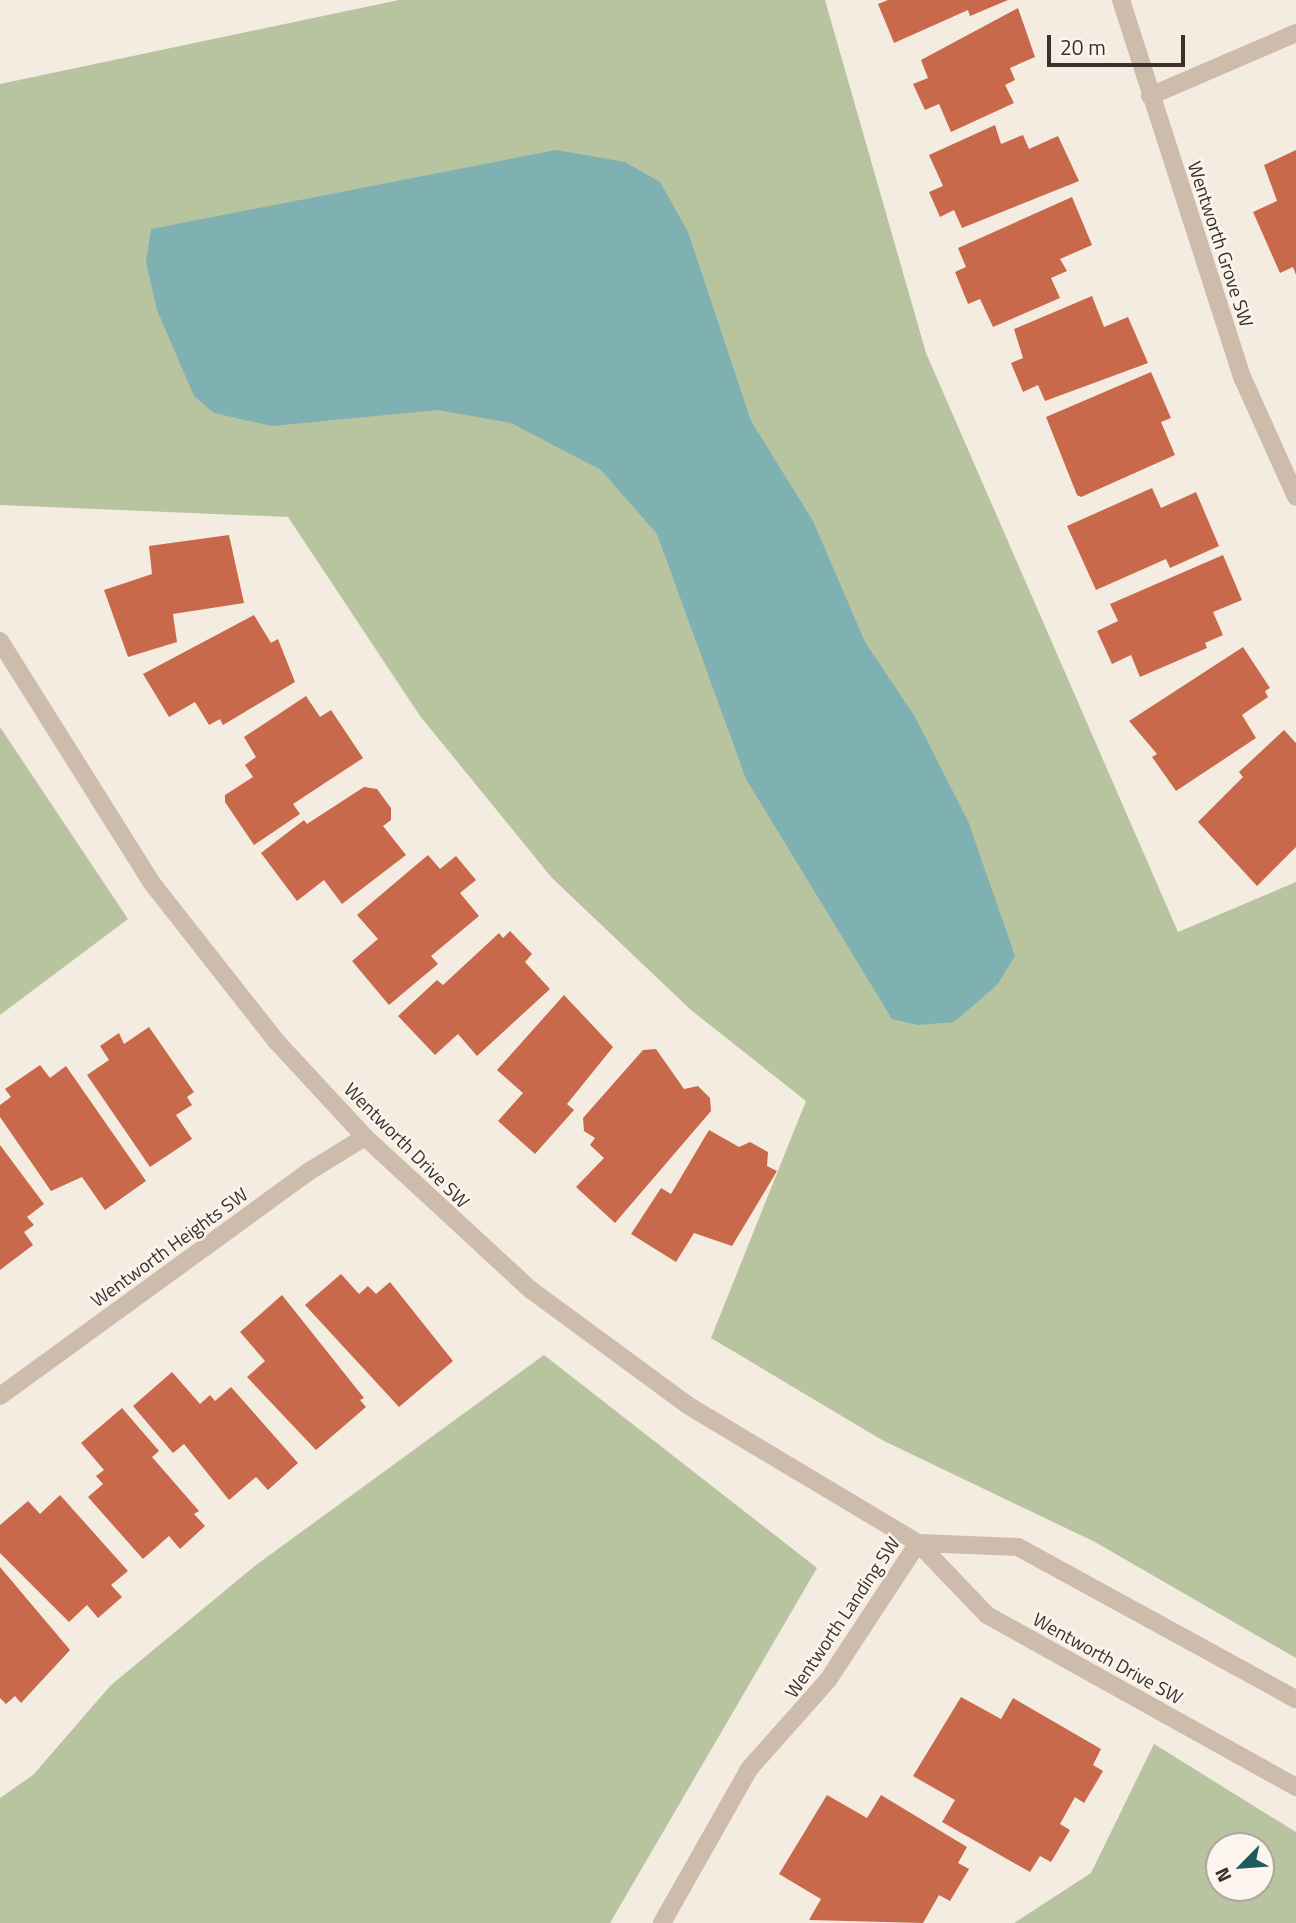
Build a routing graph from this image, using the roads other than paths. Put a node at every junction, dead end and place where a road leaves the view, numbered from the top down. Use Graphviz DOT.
graph roads {
  1 [pos="1121,0"];
  2 [pos="1296,33"];
  3 [pos="1150,96"];
  4 [pos="1296,497"];
  5 [pos="0,641"];
  6 [pos="365,1137"];
  7 [pos="0,1396"];
  8 [pos="918,1542"];
  9 [pos="1296,1699"];
  10 [pos="1296,1787"];
  11 [pos="662,1923"];
  1 -- 3 [label="street, Wentworth Grove SW"];
  2 -- 3 [label="street"];
  3 -- 4 [label="street, Wentworth Grove SW"];
  5 -- 6 [label="street, Wentworth Drive SW"];
  6 -- 7 [label="street, Wentworth Heights SW"];
  6 -- 8 [label="street, Wentworth Drive SW"];
  8 -- 9 [label="street, Wentworth Drive SW"];
  8 -- 10 [label="street, Wentworth Drive SW"];
  8 -- 11 [label="street, Wentworth Landing SW"];
}
